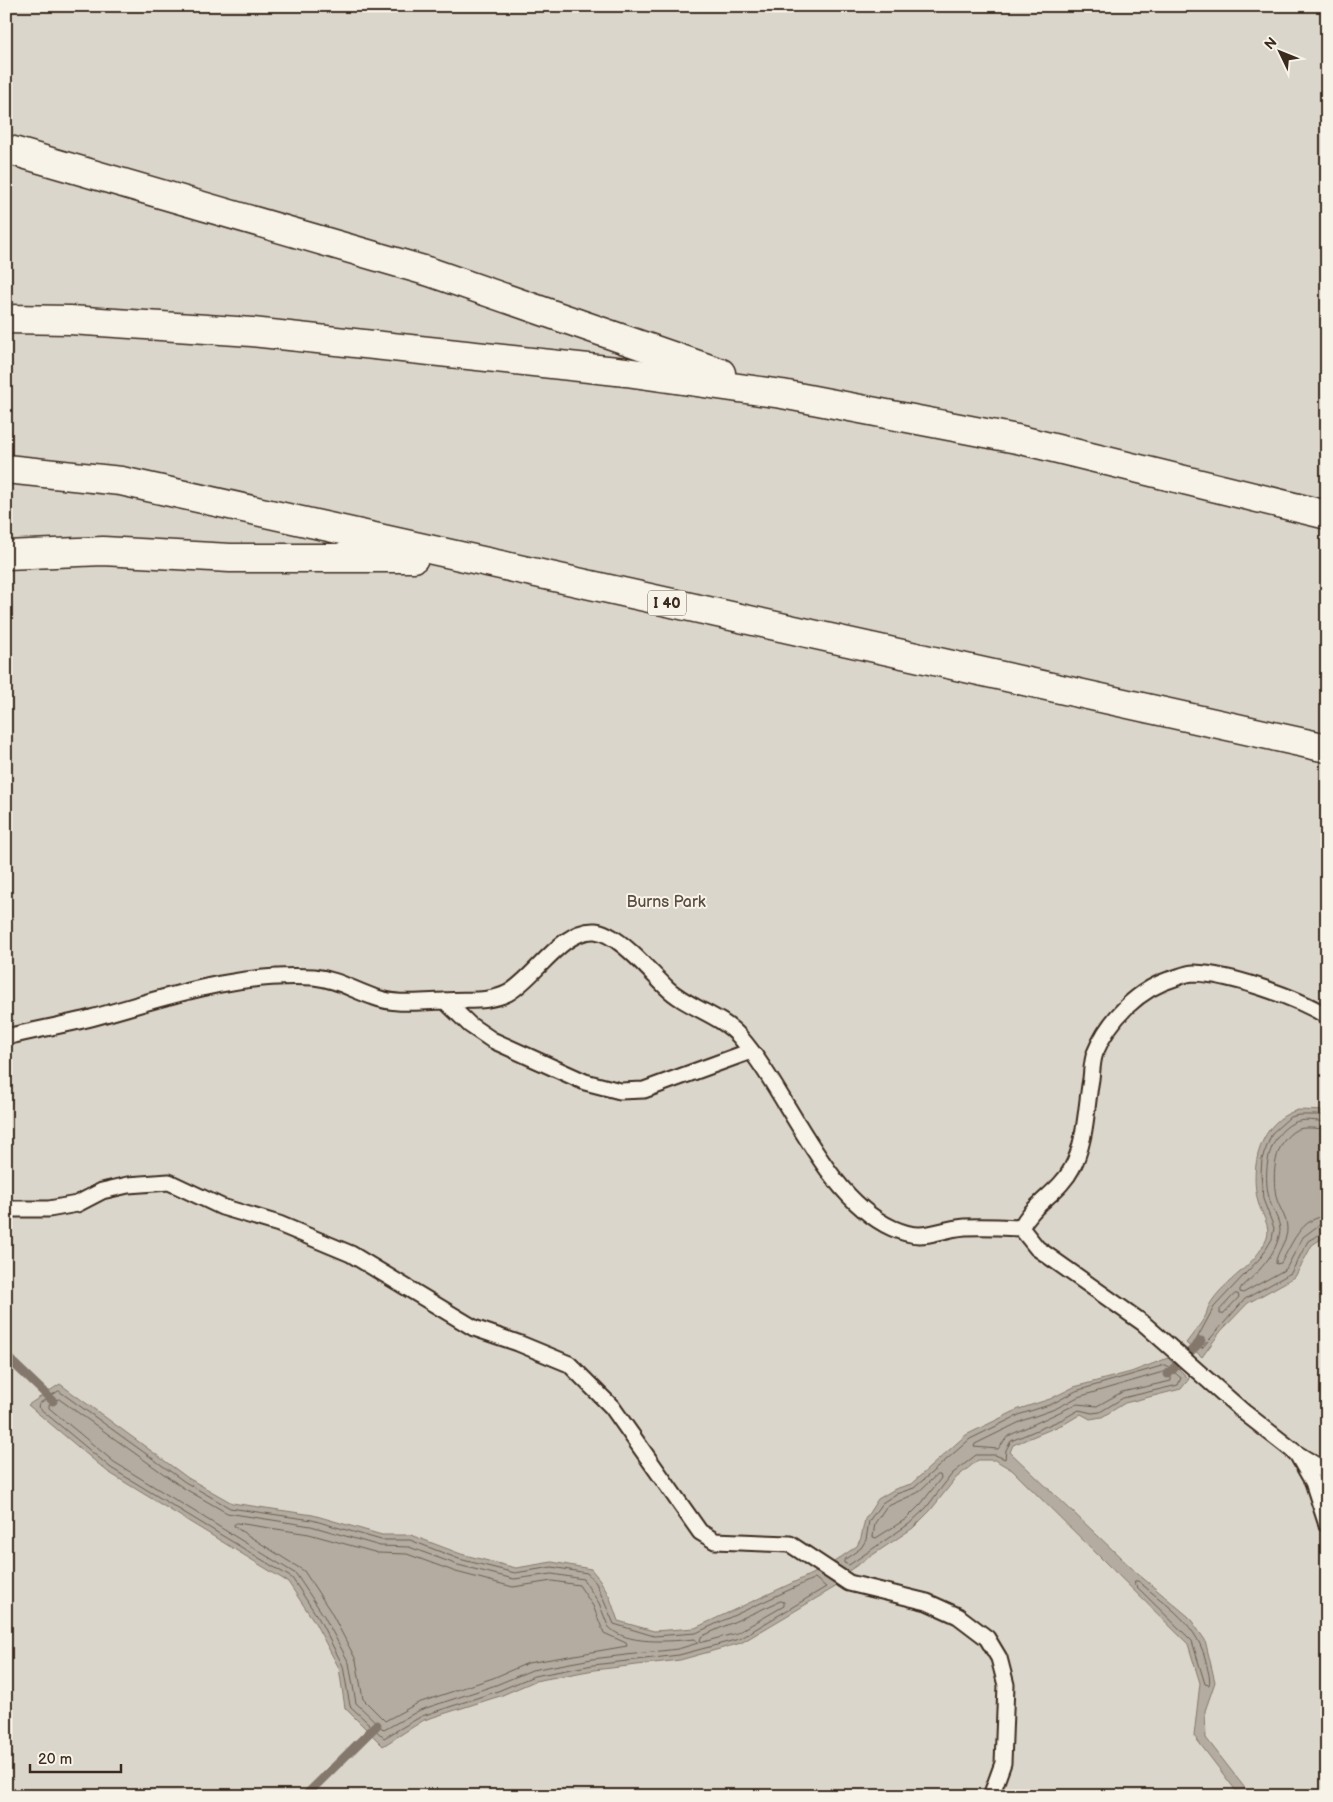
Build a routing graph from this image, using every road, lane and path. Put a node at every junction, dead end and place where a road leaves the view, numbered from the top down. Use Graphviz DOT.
graph roads {
  1 [pos="6,149"];
  2 [pos="6,320"];
  3 [pos="782,394"];
  4 [pos="6,469"];
  5 [pos="1327,515"];
  6 [pos="6,555"];
  7 [pos="461,557"];
  8 [pos="1327,748"];
  9 [pos="445,1001"];
  10 [pos="1327,1016"];
  11 [pos="6,1036"];
  12 [pos="751,1051"];
  13 [pos="6,1210"];
  14 [pos="1021,1228"];
  15 [pos="1296,1453"];
  16 [pos="1327,1472"];
  17 [pos="1327,1525"];
  18 [pos="991,1796"];
  1 -- 3 [label="highway"];
  2 -- 3 [label="highway"];
  3 -- 5 [label="highway"];
  4 -- 7 [label="highway, I 40"];
  6 -- 7 [label="highway"];
  7 -- 8 [label="highway, I 40"];
  9 -- 11 [label="lane"];
  9 -- 12 [label="lane"];
  9 -- 12 [label="lane"];
  10 -- 14 [label="lane"];
  12 -- 14 [label="lane"];
  13 -- 18 [label="lane"];
  14 -- 15 [label="lane"];
  15 -- 16 [label="lane"];
  15 -- 17 [label="lane"];
}
